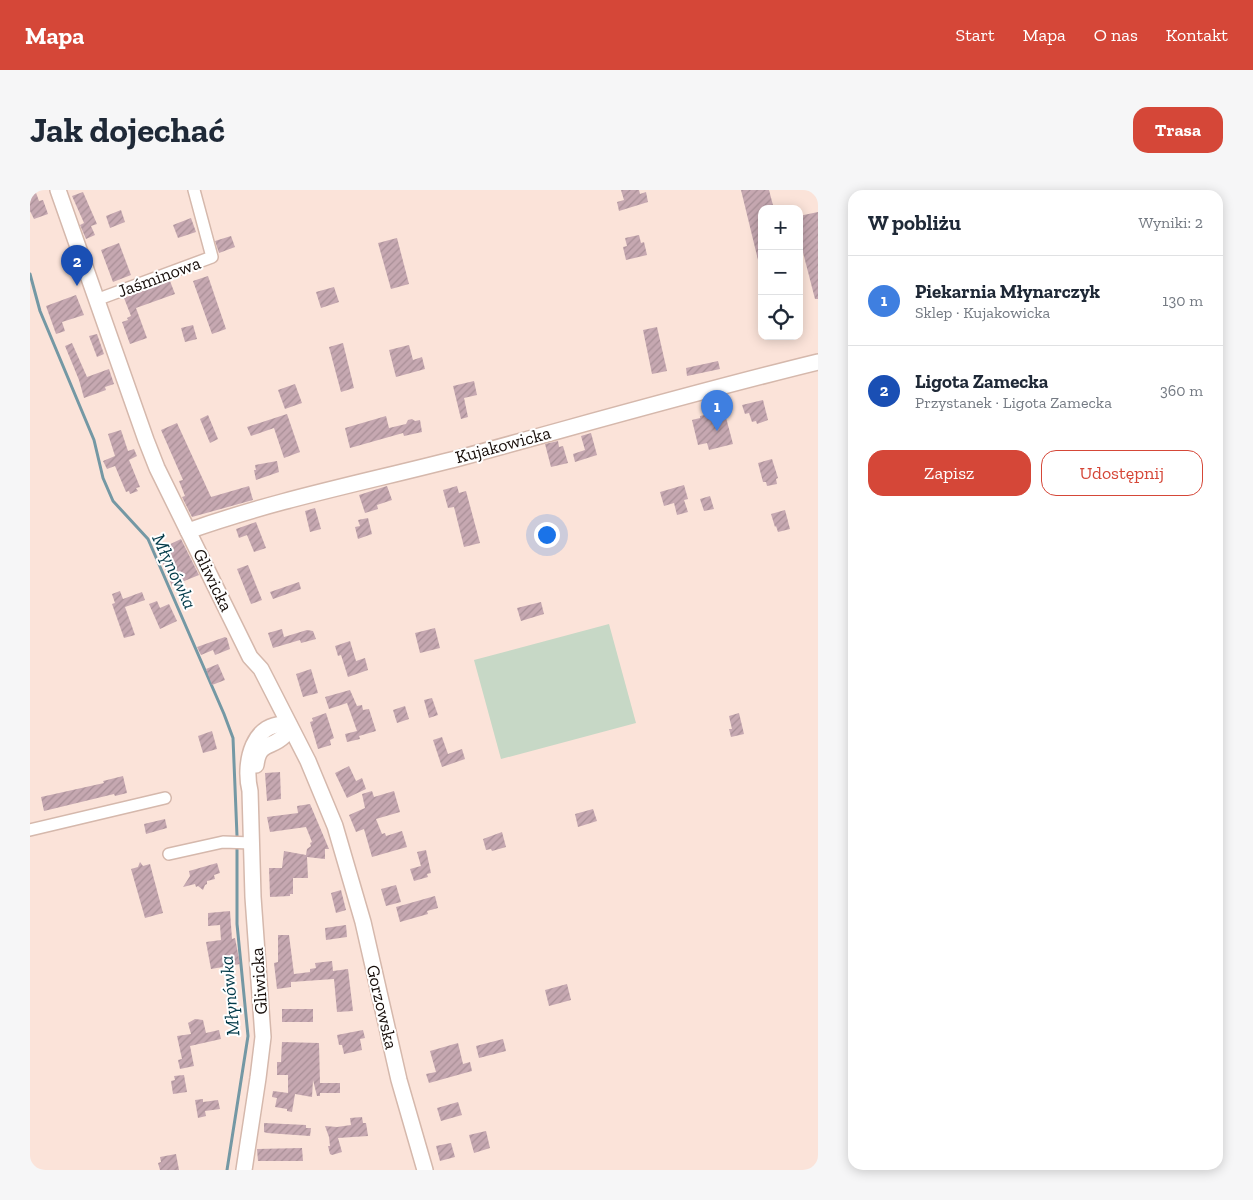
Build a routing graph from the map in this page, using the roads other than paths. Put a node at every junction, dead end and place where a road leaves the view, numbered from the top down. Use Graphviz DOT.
graph roads {
  1 [pos="58,190"];
  2 [pos="194,190"];
  3 [pos="96,300"];
  4 [pos="818,362"];
  5 [pos="188,531"];
  6 [pos="284,728"];
  7 [pos="166,798"];
  8 [pos="30,830"];
  9 [pos="251,843"];
  10 [pos="169,854"];
  11 [pos="244,1170"];
  12 [pos="425,1170"];
  1 -- 3 [label="street, Gliwicka"];
  2 -- 3 [label="street, Jaśminowa"];
  3 -- 5 [label="street, Gliwicka"];
  4 -- 5 [label="street, Kujakowicka"];
  5 -- 6 [label="street, Gliwicka"];
  6 -- 9 [label="street, Gliwicka"];
  6 -- 12 [label="street, Gorzowska"];
  7 -- 8 [label="street"];
  9 -- 10 [label="street"];
  9 -- 11 [label="street, Gliwicka"];
}
